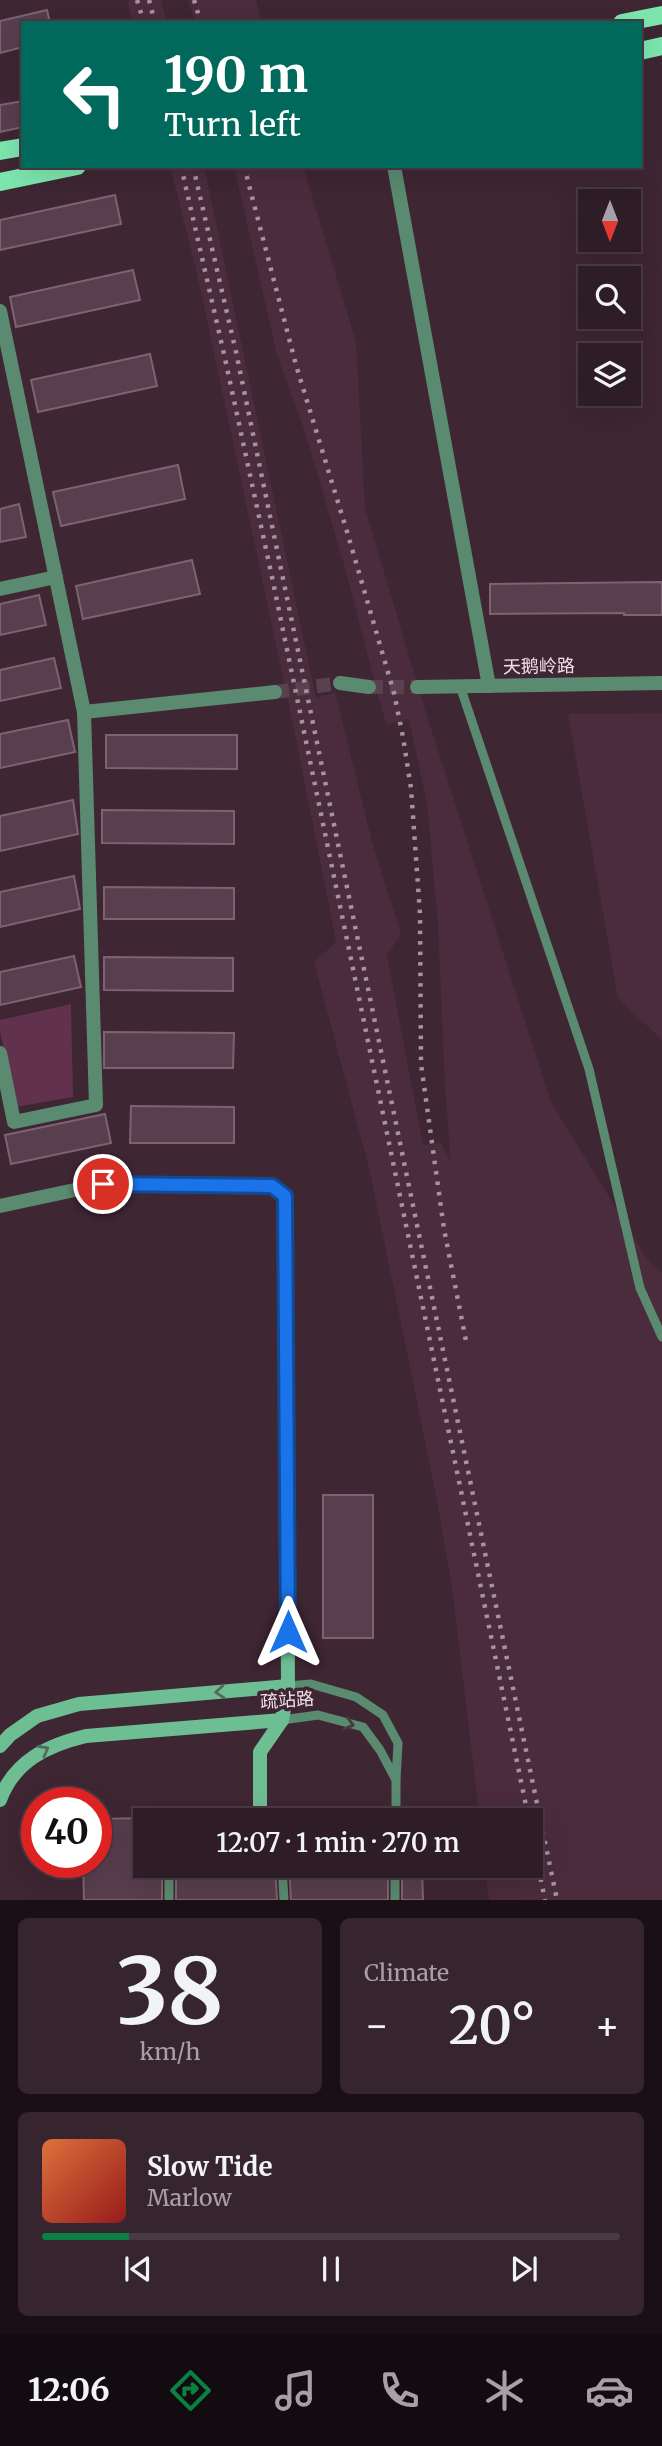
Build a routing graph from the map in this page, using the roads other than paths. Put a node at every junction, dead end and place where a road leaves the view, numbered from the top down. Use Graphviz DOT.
graph roads {
  1 [pos="662,15"];
  2 [pos="632,21"];
  3 [pos="662,46"];
  4 [pos="642,51"];
  5 [pos="21,147"];
  6 [pos="0,151"];
  7 [pos="67,168"];
  8 [pos="394,168"];
  9 [pos="0,182"];
  10 [pos="0,311"];
  11 [pos="56,577"];
  12 [pos="0,589"];
  13 [pos="340,683"];
  14 [pos="662,683"];
  15 [pos="460,686"];
  16 [pos="489,686"];
  17 [pos="369,687"];
  18 [pos="416,687"];
  19 [pos="275,692"];
  20 [pos="84,712"];
  21 [pos="0,1053"];
  22 [pos="0,1206"];
  23 [pos="662,1337"];
  24 [pos="288,1686"];
  25 [pos="282,1720"];
  26 [pos="0,1746"];
  27 [pos="396,1780"];
  28 [pos="0,1800"];
  29 [pos="260,1808"];
  30 [pos="396,1808"];
  31 [pos="169,1878"];
  32 [pos="283,1878"];
  33 [pos="395,1878"];
  34 [pos="169,1900"];
  35 [pos="284,1900"];
  36 [pos="395,1900"];
  1 -- 2 [label="main road"];
  3 -- 4 [label="main road"];
  5 -- 6 [label="main road"];
  7 -- 9 [label="main road"];
  8 -- 16 [label="street"];
  10 -- 11 [label="street"];
  11 -- 12 [label="street"];
  11 -- 20 [label="street"];
  13 -- 17 [label="street"];
  14 -- 16 [label="street, 天鹅岭路"];
  15 -- 16 [label="street, 天鹅岭路"];
  15 -- 18 [label="street, 天鹅岭路"];
  15 -- 23 [label="lane"];
  19 -- 20 [label="street"];
  20 -- 21 [label="street"];
  22 -- 24 [label="street"];
  24 -- 25 [label="street"];
  24 -- 26 [label="street, 疏站路, one-way"];
  24 -- 27 [label="lane, 疏站路"];
  25 -- 27 [label="lane, 疏站路, one-way"];
  28 -- 25 [label="street, 疏站路, one-way"];
  25 -- 29 [label="street"];
  27 -- 30 [label="lane"];
  31 -- 34 [label="lane"];
  32 -- 35 [label="lane"];
  33 -- 36 [label="lane"];
}
